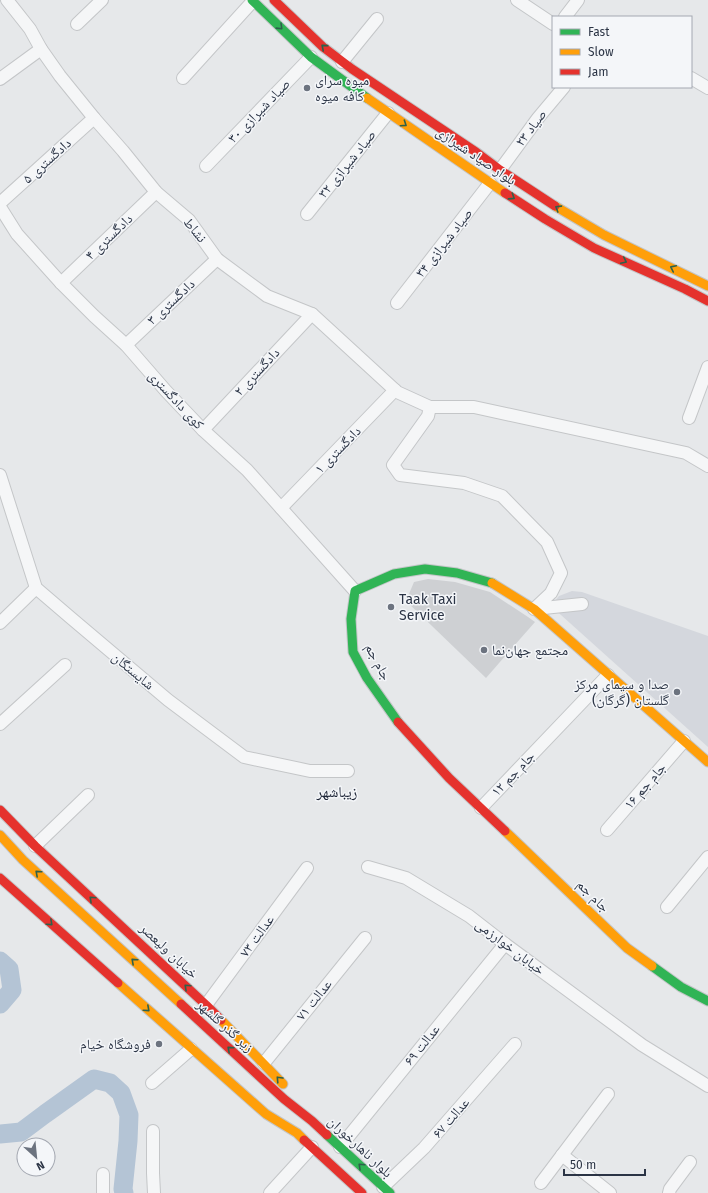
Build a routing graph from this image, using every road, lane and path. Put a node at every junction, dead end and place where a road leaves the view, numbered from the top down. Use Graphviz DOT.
graph roads {
  1 [pos="7,0"];
  2 [pos="102,0"];
  3 [pos="274,0"];
  4 [pos="517,0"];
  5 [pos="578,0"];
  6 [pos="253,1"];
  7 [pos="566,16"];
  8 [pos="376,19"];
  9 [pos="552,23"];
  10 [pos="77,24"];
  11 [pos="41,49"];
  12 [pos="311,57"];
  13 [pos="342,62"];
  14 [pos="183,78"];
  15 [pos="0,79"];
  16 [pos="692,79"];
  17 [pos="563,88"];
  18 [pos="708,88"];
  19 [pos="388,113"];
  20 [pos="94,118"];
  21 [pos="206,166"];
  22 [pos="500,170"];
  23 [pos="490,183"];
  24 [pos="156,192"];
  25 [pos="0,203"];
  26 [pos="0,206"];
  27 [pos="307,214"];
  28 [pos="217,259"];
  29 [pos="689,276"];
  30 [pos="61,282"];
  31 [pos="708,286"];
  32 [pos="686,289"];
  33 [pos="708,301"];
  34 [pos="397,303"];
  35 [pos="312,314"];
  36 [pos="126,345"];
  37 [pos="708,367"];
  38 [pos="395,390"];
  39 [pos="430,407"];
  40 [pos="689,418"];
  41 [pos="203,430"];
  42 [pos="708,466"];
  43 [pos="0,476"];
  44 [pos="281,508"];
  45 [pos="36,588"];
  46 [pos="355,591"];
  47 [pos="582,604"];
  48 [pos="534,609"];
  49 [pos="0,624"];
  50 [pos="65,665"];
  51 [pos="608,674"];
  52 [pos="0,724"];
  53 [pos="684,742"];
  54 [pos="708,762"];
  55 [pos="348,771"];
  56 [pos="88,795"];
  57 [pos="481,808"];
  58 [pos="0,810"];
  59 [pos="607,830"];
  60 [pos="0,835"];
  61 [pos="35,846"];
  62 [pos="708,857"];
  63 [pos="368,867"];
  64 [pos="307,868"];
  65 [pos="0,878"];
  66 [pos="667,907"];
  67 [pos="365,938"];
  68 [pos="505,944"];
  69 [pos="708,1001"];
  70 [pos="206,1005"];
  71 [pos="515,1044"];
  72 [pos="191,1049"];
  73 [pos="264,1063"];
  74 [pos="152,1083"];
  75 [pos="708,1086"];
  76 [pos="608,1094"];
  77 [pos="285,1116"];
  78 [pos="312,1121"];
  79 [pos="153,1130"];
  80 [pos="297,1134"];
  81 [pos="312,1147"];
  82 [pos="340,1147"];
  83 [pos="562,1155"];
  84 [pos="690,1162"];
  85 [pos="103,1174"];
  86 [pos="541,1183"];
  87 [pos="386,1190"];
  88 [pos="103,1193"];
  89 [pos="154,1193"];
  90 [pos="270,1193"];
  91 [pos="362,1193"];
  92 [pos="610,1193"];
  93 [pos="669,1193"];
  1 -- 11 [label="street, نشاط"];
  2 -- 10 [label="street"];
  13 -- 3 [label="main road, بلوار صیاد شیرازی, one-way"];
  4 -- 9 [label="street"];
  5 -- 7 [label="street"];
  6 -- 12 [label="main road, بلوار صیاد شیرازی, one-way"];
  6 -- 14 [label="street"];
  8 -- 13 [label="street"];
  11 -- 15 [label="street"];
  11 -- 20 [label="street, نشاط"];
  12 -- 19 [label="main road, بلوار صیاد شیرازی"];
  12 -- 21 [label="street, صیاد شیرازی ۳۰"];
  13 -- 22 [label="main road, بلوار صیاد شیرازی"];
  16 -- 18 [label="street"];
  17 -- 22 [label="street, صیاد ۲۳"];
  19 -- 23 [label="main road, بلوار صیاد شیرازی, one-way"];
  19 -- 27 [label="street, صیاد شیرازی ۳۲"];
  20 -- 24 [label="street, نشاط"];
  20 -- 25 [label="street, دادگستری ۵"];
  29 -- 22 [label="main road, بلوار صیاد شیرازی, one-way"];
  23 -- 32 [label="main road, بلوار صیاد شیرازی, one-way"];
  23 -- 34 [label="street, صیاد شیرازی ۳۴"];
  24 -- 28 [label="street, نشاط"];
  24 -- 30 [label="street, دادگستری ۴"];
  26 -- 30 [label="street, کوی دادگستری"];
  28 -- 35 [label="street, نشاط"];
  28 -- 36 [label="street, دادگستری ۳"];
  29 -- 31 [label="main road, بلوار صیاد شیرازی"];
  29 -- 32 [label="main road"];
  30 -- 36 [label="street, کوی دادگستری"];
  32 -- 33 [label="main road, بلوار صیاد شیرازی"];
  35 -- 38 [label="street, نشاط"];
  35 -- 41 [label="street, دادگستری ۲"];
  36 -- 41 [label="street, کوی دادگستری"];
  37 -- 40 [label="street"];
  38 -- 39 [label="street, نشاط"];
  38 -- 44 [label="street, دادگستری ۱"];
  39 -- 42 [label="street"];
  39 -- 48 [label="street"];
  41 -- 44 [label="street, کوی دادگستری"];
  43 -- 45 [label="street"];
  44 -- 46 [label="street, کوی دادگستری"];
  45 -- 49 [label="street"];
  45 -- 55 [label="street, شایستگان"];
  46 -- 48 [label="main road"];
  46 -- 57 [label="main road, جام جم"];
  47 -- 48 [label="street"];
  48 -- 51 [label="main road"];
  50 -- 52 [label="street"];
  51 -- 53 [label="main road"];
  51 -- 57 [label="street, ۱۲ جام جم"];
  53 -- 54 [label="main road"];
  53 -- 59 [label="street, ۱۶ جام جم"];
  56 -- 61 [label="street"];
  57 -- 69 [label="main road, جام جم"];
  58 -- 61 [label="main road, خیابان ولیعصر"];
  78 -- 60 [label="main road, زیر گذر گلشهر, one-way"];
  70 -- 61 [label="main road, خیابان ولیعصر, one-way"];
  62 -- 66 [label="street"];
  63 -- 68 [label="street, خیابان خوارزمی"];
  64 -- 70 [label="street, عدالت ۷۳"];
  65 -- 72 [label="main road, one-way"];
  67 -- 73 [label="street, عدالت ۷۱"];
  68 -- 75 [label="street, خیابان خوارزمی"];
  68 -- 82 [label="street, عدالت ۶۹"];
  70 -- 73 [label="main road, خیابان ولیعصر"];
  71 -- 87 [label="street, عدالت ۶۷"];
  72 -- 74 [label="street"];
  72 -- 80 [label="main road"];
  78 -- 73 [label="main road, خیابان ولیعصر, one-way"];
  76 -- 83 [label="street"];
  77 -- 80 [label="main road"];
  78 -- 82 [label="main road, بلوار ناهارخوران"];
  79 -- 89 [label="street"];
  80 -- 81 [label="main road"];
  81 -- 90 [label="street"];
  81 -- 91 [label="main road"];
  87 -- 82 [label="main road, بلوار ناهارخوران, one-way"];
  83 -- 86 [label="street"];
  83 -- 92 [label="street"];
  84 -- 93 [label="street"];
  85 -- 88 [label="street"];
}
